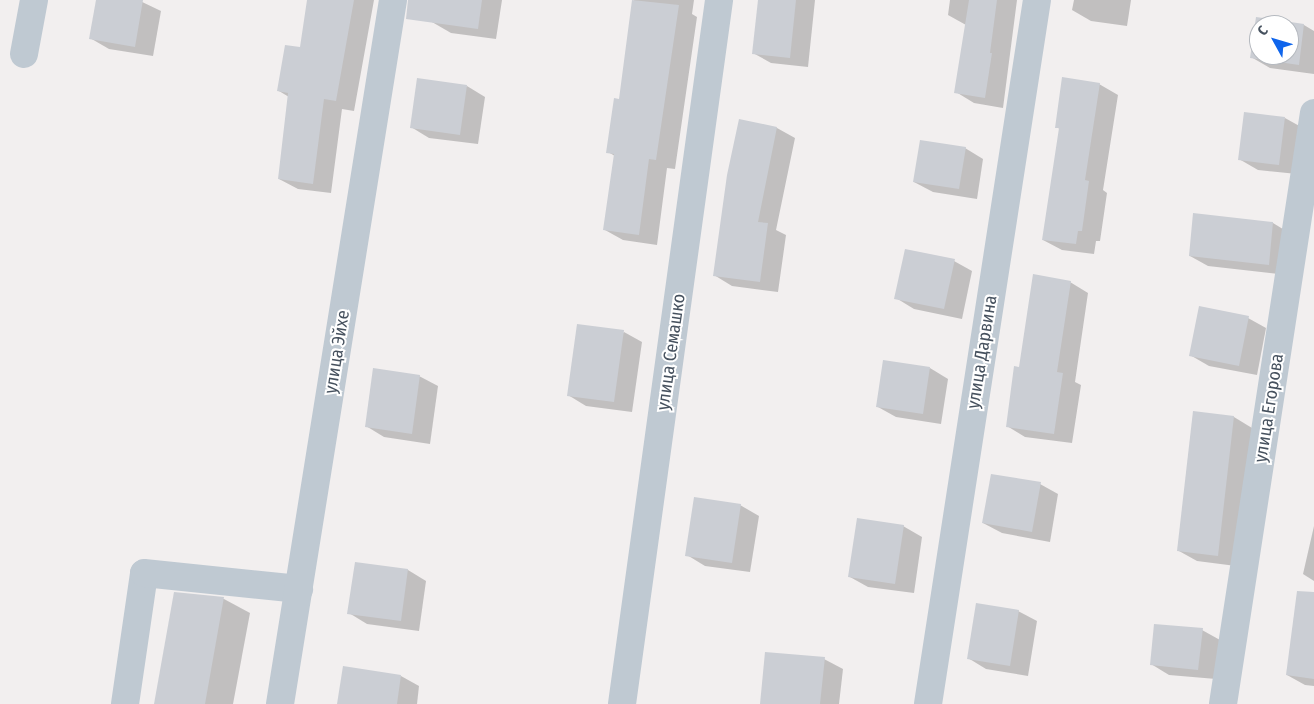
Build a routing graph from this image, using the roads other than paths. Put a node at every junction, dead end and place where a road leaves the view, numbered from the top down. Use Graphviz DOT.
graph roads {
  1 [pos="34,0"];
  2 [pos="393,0"];
  3 [pos="719,0"];
  4 [pos="1037,0"];
  5 [pos="24,54"];
  6 [pos="1314,113"];
  7 [pos="299,589"];
  8 [pos="125,704"];
  9 [pos="280,704"];
  10 [pos="622,704"];
  11 [pos="928,704"];
  12 [pos="1223,704"];
  1 -- 5 [label="street"];
  2 -- 7 [label="street, улица Эйхе"];
  3 -- 10 [label="street, улица Семашко"];
  4 -- 11 [label="street, улица Дарвина"];
  6 -- 12 [label="street, улица Егорова"];
  7 -- 8 [label="street"];
  7 -- 9 [label="street, улица Эйхе"];
}
